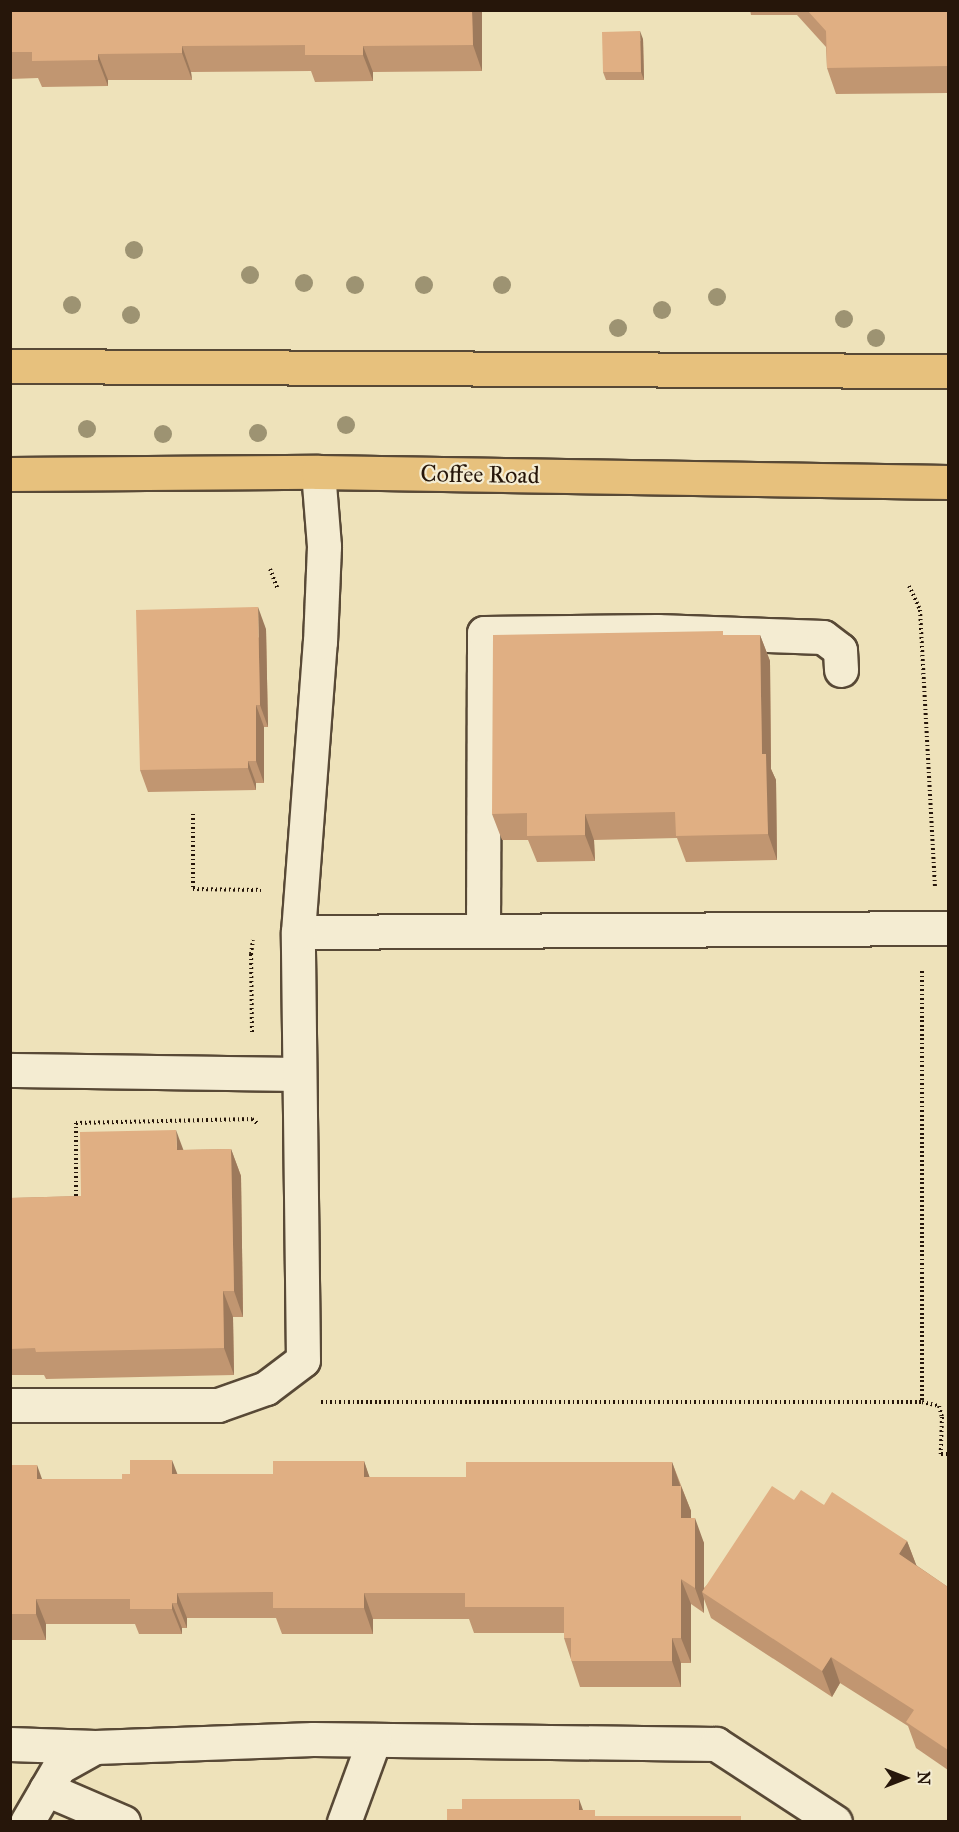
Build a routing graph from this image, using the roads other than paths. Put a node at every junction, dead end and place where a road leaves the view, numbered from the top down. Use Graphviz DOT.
graph roads {
  1 [pos="10,366"];
  2 [pos="948,371"];
  3 [pos="318,472"];
  4 [pos="10,474"];
  5 [pos="948,482"];
  6 [pos="841,670"];
  7 [pos="939,928"];
  8 [pos="483,931"];
  9 [pos="298,932"];
  10 [pos="10,1070"];
  11 [pos="299,1074"];
  12 [pos="10,1405"];
  13 [pos="374,1740"];
  14 [pos="10,1744"];
  15 [pos="95,1747"];
  16 [pos="46,1790"];
  17 [pos="27,1821"];
  18 [pos="123,1821"];
  19 [pos="344,1821"];
  20 [pos="835,1821"];
  1 -- 2 [label="main road"];
  3 -- 4 [label="main road, Coffee Road"];
  3 -- 5 [label="main road, Coffee Road"];
  3 -- 9 [label="lane"];
  6 -- 8 [label="lane"];
  7 -- 8 [label="lane"];
  8 -- 9 [label="lane"];
  9 -- 11 [label="lane"];
  10 -- 11 [label="lane"];
  11 -- 12 [label="lane"];
  13 -- 15 [label="lane"];
  13 -- 19 [label="lane"];
  13 -- 20 [label="lane"];
  14 -- 15 [label="lane"];
  15 -- 16 [label="lane"];
  16 -- 17 [label="lane"];
  16 -- 18 [label="lane"];
}
